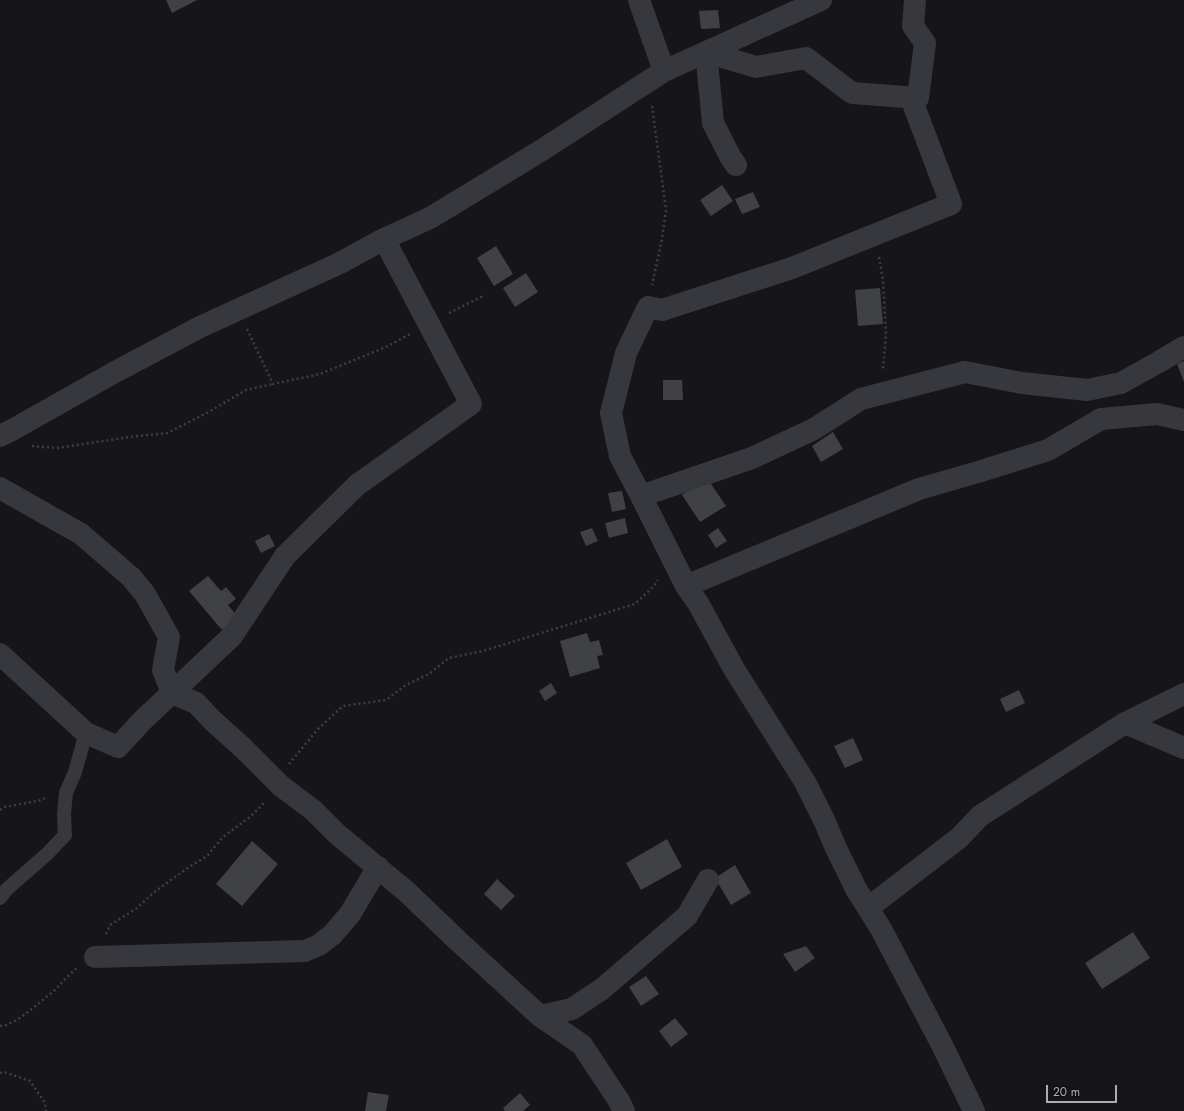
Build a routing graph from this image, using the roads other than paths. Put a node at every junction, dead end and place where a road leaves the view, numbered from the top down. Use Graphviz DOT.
graph roads {
  1 [pos="640,0"];
  2 [pos="821,0"];
  3 [pos="915,0"];
  4 [pos="706,52"];
  5 [pos="656,76"];
  6 [pos="911,98"];
  7 [pos="736,165"];
  8 [pos="384,239"];
  9 [pos="1184,347"];
  10 [pos="1184,420"];
  11 [pos="0,436"];
  12 [pos="0,488"];
  13 [pos="641,496"];
  14 [pos="686,586"];
  15 [pos="0,654"];
  16 [pos="172,693"];
  17 [pos="1184,694"];
  18 [pos="1125,723"];
  19 [pos="86,732"];
  20 [pos="1184,748"];
  21 [pos="378,867"];
  22 [pos="708,880"];
  23 [pos="0,898"];
  24 [pos="868,908"];
  25 [pos="95,957"];
  26 [pos="540,1016"];
  27 [pos="624,1111"];
  28 [pos="974,1111"];
  1 -- 5 [label="street"];
  2 -- 4 [label="street"];
  3 -- 6 [label="street"];
  4 -- 5 [label="street"];
  4 -- 6 [label="street"];
  4 -- 7 [label="street"];
  5 -- 8 [label="street"];
  6 -- 13 [label="street"];
  8 -- 11 [label="street"];
  8 -- 16 [label="street"];
  9 -- 13 [label="street"];
  10 -- 14 [label="street"];
  12 -- 16 [label="street"];
  13 -- 14 [label="street"];
  14 -- 24 [label="street"];
  15 -- 19 [label="street"];
  16 -- 19 [label="street"];
  16 -- 21 [label="street"];
  17 -- 18 [label="street"];
  18 -- 20 [label="street"];
  18 -- 24 [label="street"];
  19 -- 23 [label="lane"];
  21 -- 25 [label="street"];
  21 -- 26 [label="street"];
  22 -- 26 [label="street"];
  24 -- 28 [label="street"];
  26 -- 27 [label="street"];
}
